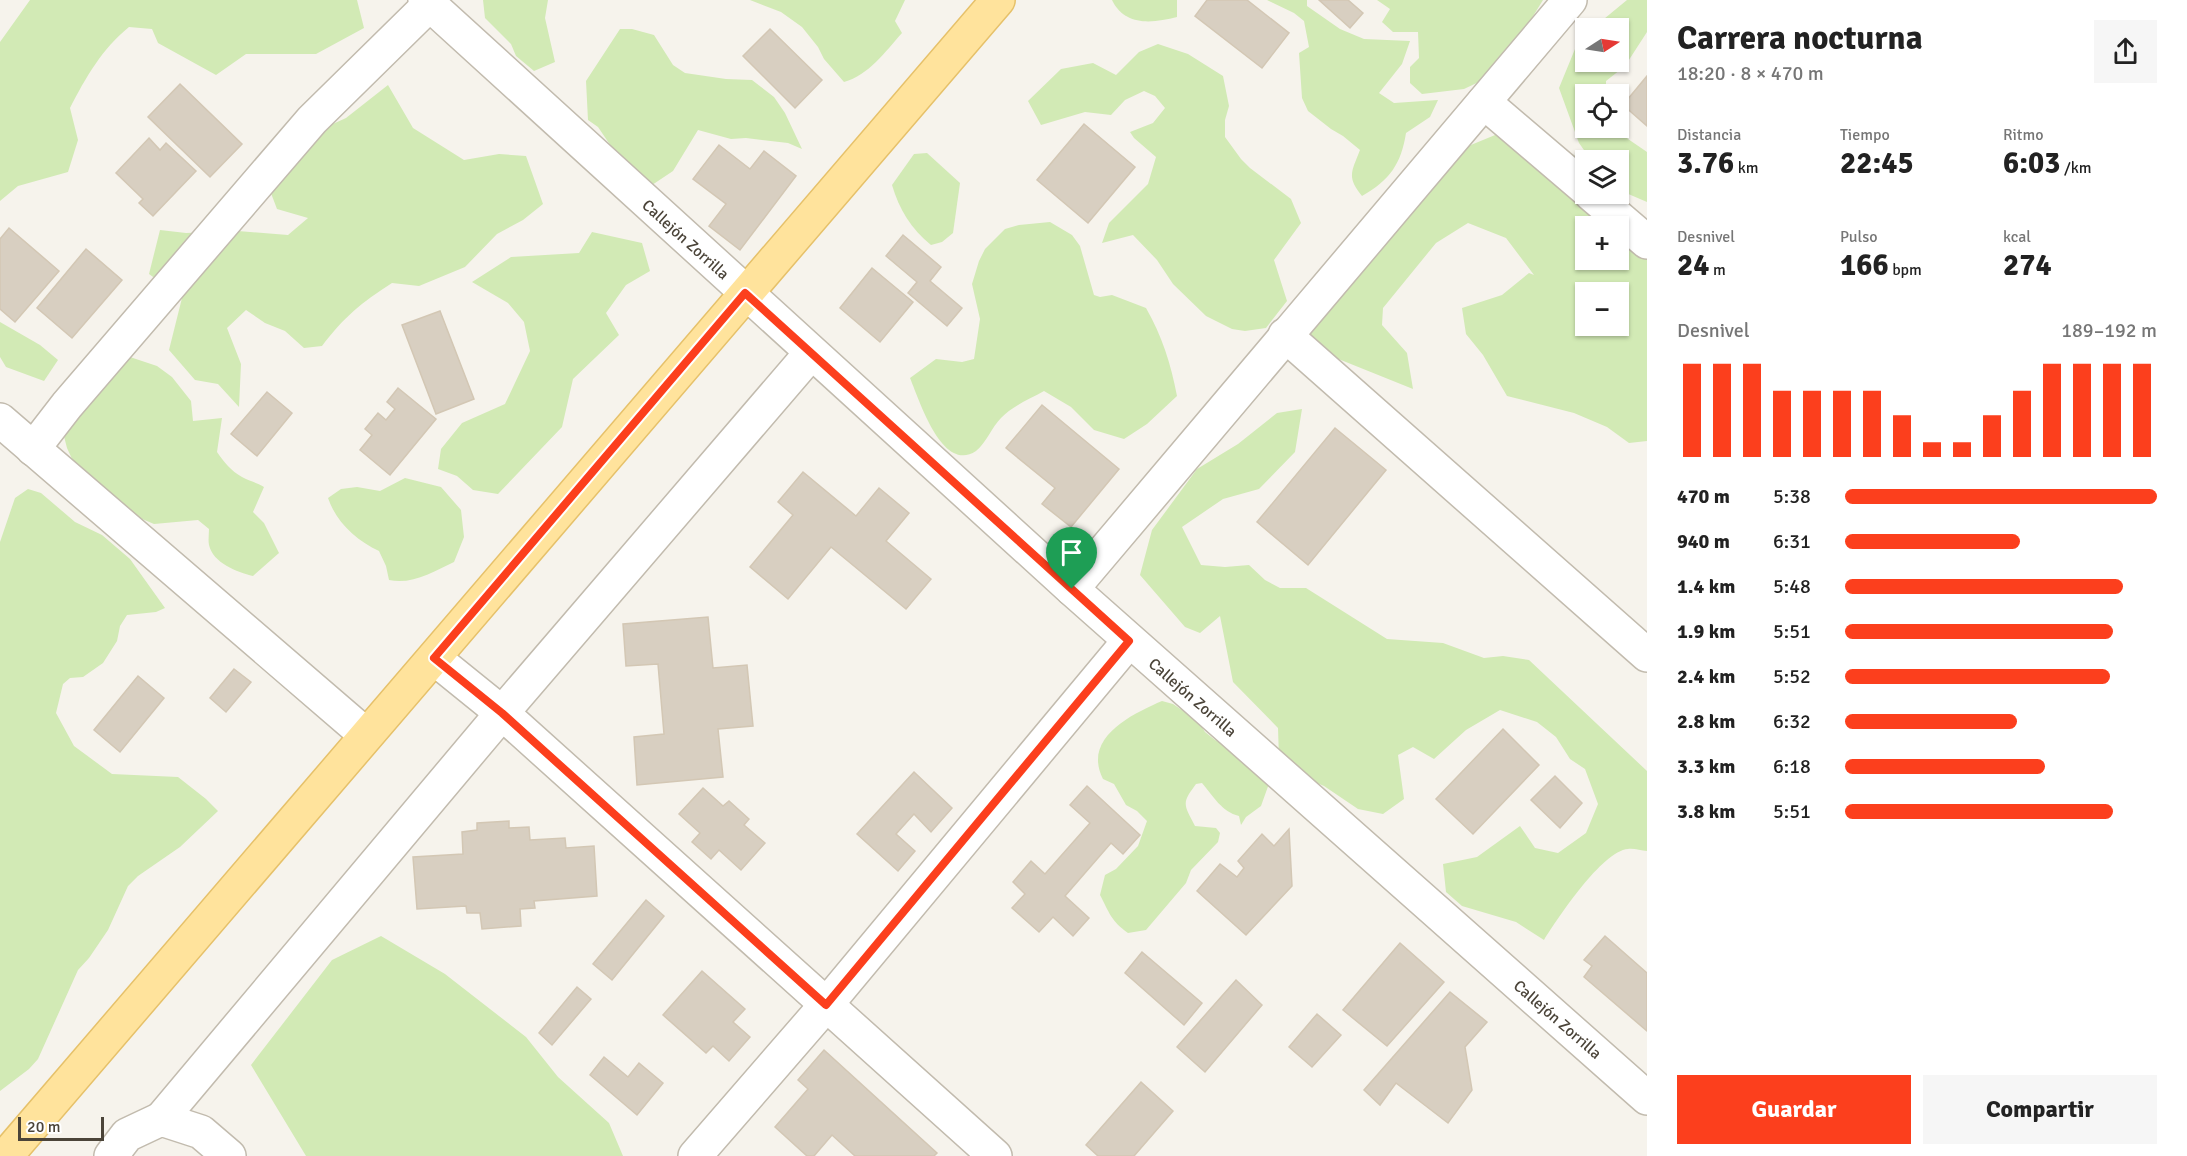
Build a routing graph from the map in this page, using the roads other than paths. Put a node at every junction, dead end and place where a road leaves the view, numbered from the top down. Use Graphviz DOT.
graph roads {
  1 [pos="998,0"];
  2 [pos="1570,0"];
  3 [pos="427,2"];
  4 [pos="1484,102"];
  5 [pos="1575,180"];
  6 [pos="1602,204"];
  7 [pos="1647,242"];
  8 [pos="745,293"];
  9 [pos="1285,335"];
  10 [pos="811,352"];
  11 [pos="0,420"];
  12 [pos="33,448"];
  13 [pos="1072,589"];
  14 [pos="1129,641"];
  15 [pos="1647,655"];
  16 [pos="434,658"];
  17 [pos="502,713"];
  18 [pos="366,735"];
  19 [pos="826,1005"];
  20 [pos="1647,1098"];
  21 [pos="161,1119"];
  22 [pos="6,1156"];
  23 [pos="111,1156"];
  24 [pos="229,1156"];
  25 [pos="695,1156"];
  26 [pos="995,1156"];
  1 -- 8 [label="main road"];
  2 -- 4 [label="street"];
  3 -- 8 [label="street, Callejón Zorrilla"];
  3 -- 12 [label="street"];
  4 -- 5 [label="street"];
  4 -- 9 [label="street"];
  6 -- 7 [label="street"];
  8 -- 10 [label="street, Callejón Zorrilla"];
  8 -- 16 [label="main road"];
  9 -- 13 [label="street"];
  9 -- 15 [label="street"];
  10 -- 13 [label="street, Callejón Zorrilla"];
  10 -- 17 [label="street"];
  11 -- 12 [label="street"];
  12 -- 18 [label="street"];
  13 -- 14 [label="street, Callejón Zorrilla"];
  14 -- 19 [label="street"];
  14 -- 20 [label="street, Callejón Zorrilla"];
  16 -- 17 [label="street"];
  16 -- 18 [label="main road"];
  17 -- 19 [label="street"];
  17 -- 21 [label="street"];
  18 -- 22 [label="main road"];
  19 -- 25 [label="street"];
  19 -- 26 [label="street"];
  21 -- 23 [label="street"];
  21 -- 24 [label="street"];
}
